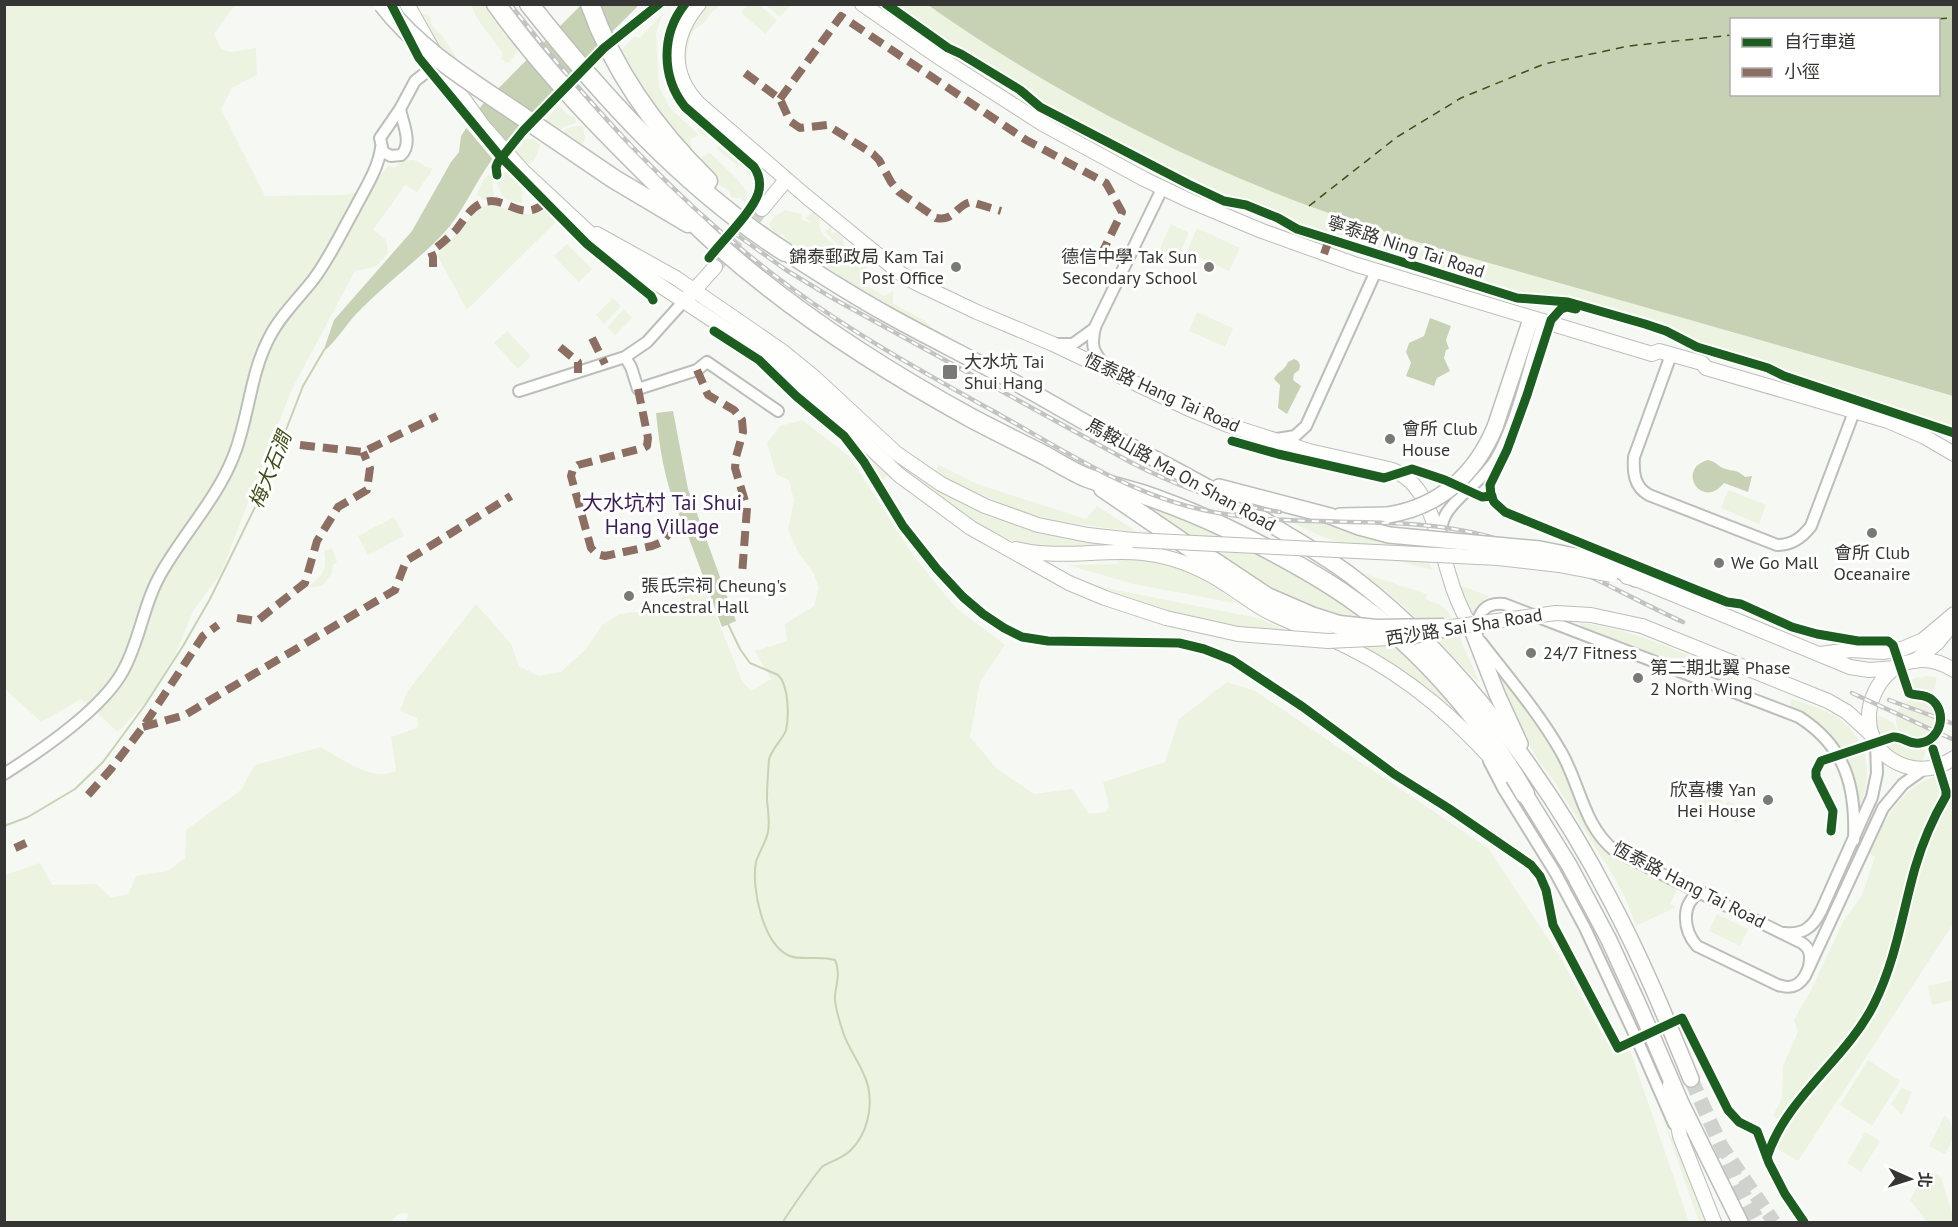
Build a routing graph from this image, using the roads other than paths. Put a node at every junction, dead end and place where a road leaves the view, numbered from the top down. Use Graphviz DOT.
graph roads {
  1 [pos="383,4"];
  2 [pos="406,4"];
  3 [pos="496,4"];
  4 [pos="530,4"];
  5 [pos="590,4"];
  6 [pos="699,4"];
  7 [pos="862,4"];
  8 [pos="438,63"];
  9 [pos="400,109"];
  10 [pos="383,134"];
  11 [pos="406,137"];
  12 [pos="381,148"];
  13 [pos="394,157"];
  14 [pos="786,180"];
  15 [pos="368,183"];
  16 [pos="1162,189"];
  17 [pos="762,209"];
  18 [pos="568,214"];
  19 [pos="703,231"];
  20 [pos="785,252"];
  21 [pos="715,267"];
  22 [pos="1376,271"];
  23 [pos="694,290"];
  24 [pos="683,302"];
  25 [pos="1537,320"];
  26 [pos="1095,327"];
  27 [pos="1053,344"];
  28 [pos="625,357"];
  29 [pos="1669,359"];
  30 [pos="1109,371"];
  31 [pos="519,391"];
  32 [pos="778,411"];
  33 [pos="1854,412"];
  34 [pos="869,438"];
  35 [pos="1271,440"];
  36 [pos="1953,454"];
  37 [pos="1085,476"];
  38 [pos="1198,480"];
  39 [pos="1330,516"];
  40 [pos="1438,536"];
  41 [pos="994,542"];
  42 [pos="1195,551"];
  43 [pos="1613,571"];
  44 [pos="1636,579"];
  45 [pos="1227,585"];
  46 [pos="1953,614"];
  47 [pos="1953,622"];
  48 [pos="1444,628"];
  49 [pos="1475,633"];
  50 [pos="1818,654"];
  51 [pos="1915,661"];
  52 [pos="1895,668"];
  53 [pos="1953,670"];
  54 [pos="1474,739"];
  55 [pos="1874,739"];
  56 [pos="1950,763"];
  57 [pos="1924,769"];
  58 [pos="4,774"];
  59 [pos="1537,779"];
  60 [pos="1525,794"];
  61 [pos="1854,840"];
  62 [pos="1701,892"];
  63 [pos="1781,933"];
  64 [pos="1809,967"];
  65 [pos="1669,1077"];
  66 [pos="1691,1079"];
  67 [pos="1680,1136"];
  68 [pos="1713,1222"];
  69 [pos="1740,1222"];
  1 -- 19 [label="highway, bridge"];
  2 -- 8 [label="main road"];
  3 -- 19 [label="highway, 馬鞍山路 Ma On Shan Road"];
  4 -- 20 [label="highway, 馬鞍山路 Ma On Shan Road"];
  5 -- 20 [label="highway"];
  6 -- 14 [label="main road, 恆泰路 Hang Tai Road"];
  7 -- 16 [label="main road, 寧泰路 Ning Tai Road"];
  8 -- 9 [label="street"];
  8 -- 18 [label="main road"];
  9 -- 10 [label="street"];
  9 -- 11 [label="street"];
  10 -- 11 [label="street"];
  10 -- 12 [label="street"];
  11 -- 13 [label="street"];
  12 -- 13 [label="street"];
  12 -- 15 [label="street"];
  13 -- 15 [label="street"];
  14 -- 17 [label="main road"];
  14 -- 27 [label="main road, 恆泰路 Hang Tai Road"];
  15 -- 58 [label="street"];
  16 -- 22 [label="main road, 寧泰路 Ning Tai Road"];
  16 -- 26 [label="street"];
  18 -- 23 [label="main road"];
  18 -- 24 [label="main road"];
  19 -- 37 [label="highway, 馬鞍山路 Ma On Shan Road"];
  20 -- 38 [label="main road, 馬鞍山路 Ma On Shan Road"];
  21 -- 23 [label="main road"];
  22 -- 25 [label="main road, 寧泰路 Ning Tai Road"];
  22 -- 35 [label="street"];
  23 -- 24 [label="main road"];
  23 -- 34 [label="main road"];
  24 -- 28 [label="street"];
  24 -- 34 [label="main road"];
  25 -- 29 [label="main road, 寧泰路 Ning Tai Road"];
  25 -- 39 [label="main road, bridge"];
  25 -- 40 [label="street"];
  26 -- 27 [label="street"];
  26 -- 30 [label="street"];
  27 -- 30 [label="main road, 恆泰路 Hang Tai Road"];
  28 -- 31 [label="street"];
  28 -- 32 [label="street"];
  29 -- 33 [label="main road, 寧泰路 Ning Tai Road"];
  29 -- 33 [label="street"];
  30 -- 35 [label="main road, 恆泰路 Hang Tai Road"];
  33 -- 36 [label="main road, 寧泰路 Ning Tai Road"];
  34 -- 41 [label="main road, 西沙路 Sai Sha Road"];
  34 -- 43 [label="main road, bridge"];
  35 -- 40 [label="main road, 恆泰路 Hang Tai Road"];
  37 -- 42 [label="highway"];
  37 -- 60 [label="highway, 馬鞍山路 Ma On Shan Road"];
  38 -- 39 [label="main road"];
  38 -- 59 [label="main road, 馬鞍山路 Ma On Shan Road"];
  39 -- 43 [label="main road, bridge"];
  40 -- 49 [label="main road, 恆泰路 Hang Tai Road"];
  41 -- 45 [label="main road, 馬鞍山路 Ma On Shan Road"];
  41 -- 48 [label="main road, 西沙路 Sai Sha Road, bridge"];
  42 -- 45 [label="highway"];
  42 -- 48 [label="highway, bridge"];
  43 -- 44 [label="main road"];
  44 -- 50 [label="main road"];
  45 -- 54 [label="main road, 馬鞍山路 Ma On Shan Road"];
  46 -- 50 [label="main road"];
  47 -- 51 [label="main road"];
  48 -- 55 [label="main road, 西沙路 Sai Sha Road, bridge"];
  49 -- 59 [label="main road"];
  49 -- 61 [label="street"];
  49 -- 62 [label="street, 恆泰路 Hang Tai Road"];
  50 -- 52 [label="main road"];
  51 -- 52 [label="main road"];
  51 -- 53 [label="main road"];
  52 -- 55 [label="main road"];
  54 -- 60 [label="main road, 馬鞍山路 Ma On Shan Road"];
  54 -- 67 [label="street, 馬鞍山路 Ma On Shan Road"];
  55 -- 57 [label="main road, 西沙路 Sai Sha Road"];
  55 -- 61 [label="street"];
  56 -- 57 [label="main road"];
  57 -- 64 [label="street"];
  59 -- 66 [label="main road, 馬鞍山路 Ma On Shan Road"];
  60 -- 65 [label="main road, 馬鞍山路 Ma On Shan Road"];
  61 -- 63 [label="street"];
  62 -- 63 [label="street, 恆泰路 Hang Tai Road"];
  62 -- 64 [label="street"];
  63 -- 64 [label="street, 恆泰路 Hang Tai Road"];
  65 -- 67 [label="main road, 馬鞍山路 Ma On Shan Road"];
  65 -- 69 [label="main road"];
  67 -- 68 [label="main road, 馬鞍山路 Ma On Shan Road"];
}
